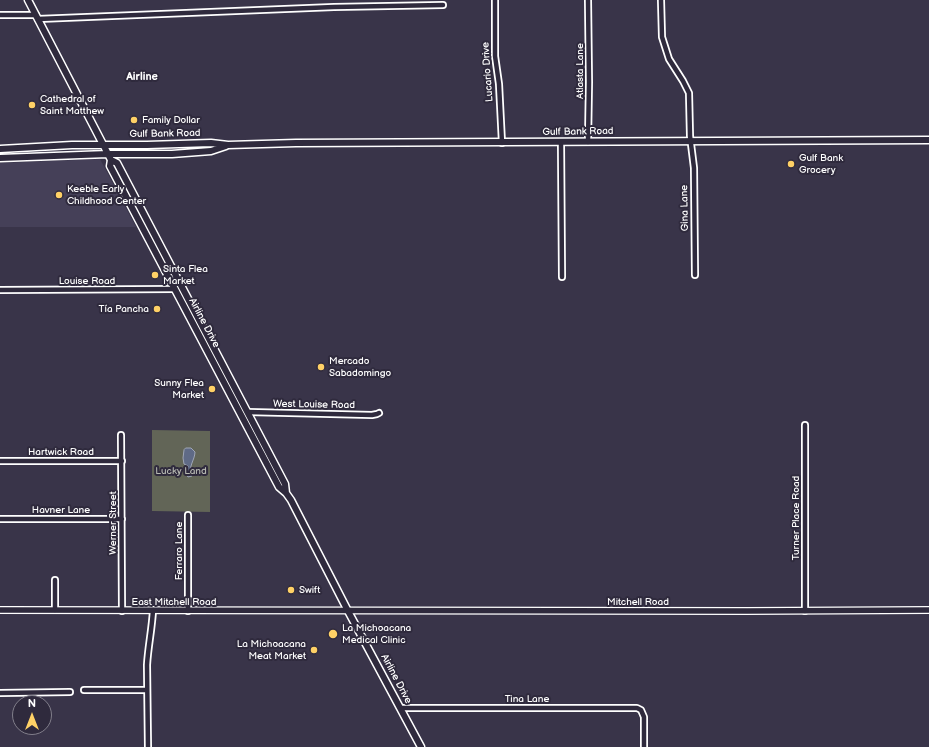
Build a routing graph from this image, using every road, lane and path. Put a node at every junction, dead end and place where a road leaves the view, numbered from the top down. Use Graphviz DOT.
graph roads {
  1 [pos="28,0"];
  2 [pos="495,0"];
  3 [pos="588,0"];
  4 [pos="661,0"];
  5 [pos="443,5"];
  6 [pos="0,15"];
  7 [pos="37,17"];
  8 [pos="929,140"];
  9 [pos="691,141"];
  10 [pos="588,142"];
  11 [pos="502,143"];
  12 [pos="561,143"];
  13 [pos="103,145"];
  14 [pos="228,145"];
  15 [pos="0,149"];
  16 [pos="108,154"];
  17 [pos="0,158"];
  18 [pos="111,160"];
  19 [pos="696,275"];
  20 [pos="562,277"];
  21 [pos="174,289"];
  22 [pos="0,290"];
  23 [pos="248,412"];
  24 [pos="379,413"];
  25 [pos="244,422"];
  26 [pos="805,425"];
  27 [pos="122,435"];
  28 [pos="0,461"];
  29 [pos="122,461"];
  30 [pos="286,493"];
  31 [pos="188,515"];
  32 [pos="0,519"];
  33 [pos="122,519"];
  34 [pos="55,580"];
  35 [pos="0,610"];
  36 [pos="55,610"];
  37 [pos="153,610"];
  38 [pos="929,610"];
  39 [pos="122,611"];
  40 [pos="188,611"];
  41 [pos="348,611"];
  42 [pos="805,611"];
  43 [pos="84,690"];
  44 [pos="147,690"];
  45 [pos="70,692"];
  46 [pos="0,693"];
  47 [pos="400,708"];
  48 [pos="148,747"];
  49 [pos="421,747"];
  50 [pos="644,747"];
  1 -- 7 [label="main road, Airline Drive"];
  2 -- 11 [label="street, Lucario Drive"];
  3 -- 10 [label="street, Atlasta Lane"];
  4 -- 9 [label="street, Gina Lane"];
  5 -- 7 [label="street"];
  6 -- 7 [label="street"];
  7 -- 13 [label="main road, Airline Drive"];
  8 -- 9 [label="main road, Gulf Bank Road"];
  9 -- 10 [label="main road, Gulf Bank Road"];
  9 -- 19 [label="street, Gina Lane"];
  10 -- 12 [label="main road, Gulf Bank Road"];
  11 -- 12 [label="main road, Gulf Bank Road"];
  11 -- 14 [label="main road, Gulf Bank Road"];
  12 -- 20 [label="street"];
  13 -- 14 [label="main road, Gulf Bank Road"];
  13 -- 15 [label="main road, Gulf Bank Road"];
  13 -- 16 [label="main road, Airline Drive"];
  14 -- 16 [label="main road, Gulf Bank Road"];
  16 -- 17 [label="main road, Gulf Bank Road"];
  16 -- 18 [label="main road, Airline Drive"];
  18 -- 21 [label="main road, Airline Drive"];
  18 -- 23 [label="main road, Airline Drive"];
  21 -- 22 [label="street, Louise Road"];
  21 -- 25 [label="main road, Airline Drive"];
  23 -- 24 [label="street, West Louise Road"];
  23 -- 25 [label="main road"];
  23 -- 30 [label="main road, Airline Drive"];
  25 -- 30 [label="main road, Airline Drive"];
  26 -- 42 [label="street, Turner Place Road"];
  27 -- 29 [label="street, Werner Street"];
  28 -- 29 [label="street, Hartwick Road"];
  29 -- 33 [label="street, Werner Street"];
  30 -- 41 [label="main road, Airline Drive"];
  31 -- 40 [label="street, Ferraro Lane"];
  32 -- 33 [label="street, Havner Lane"];
  33 -- 39 [label="street, Werner Street"];
  34 -- 36 [label="street"];
  35 -- 36 [label="street, East Mitchell Road"];
  36 -- 39 [label="street, East Mitchell Road"];
  37 -- 39 [label="street, East Mitchell Road"];
  37 -- 40 [label="street, East Mitchell Road"];
  37 -- 44 [label="street"];
  38 -- 42 [label="street, Mitchell Road"];
  40 -- 41 [label="street, East Mitchell Road"];
  41 -- 42 [label="street, Mitchell Road"];
  41 -- 47 [label="main road, Airline Drive"];
  43 -- 44 [label="street"];
  44 -- 48 [label="street"];
  45 -- 46 [label="street"];
  47 -- 49 [label="main road, Airline Drive"];
  47 -- 50 [label="street, Tina Lane"];
}
